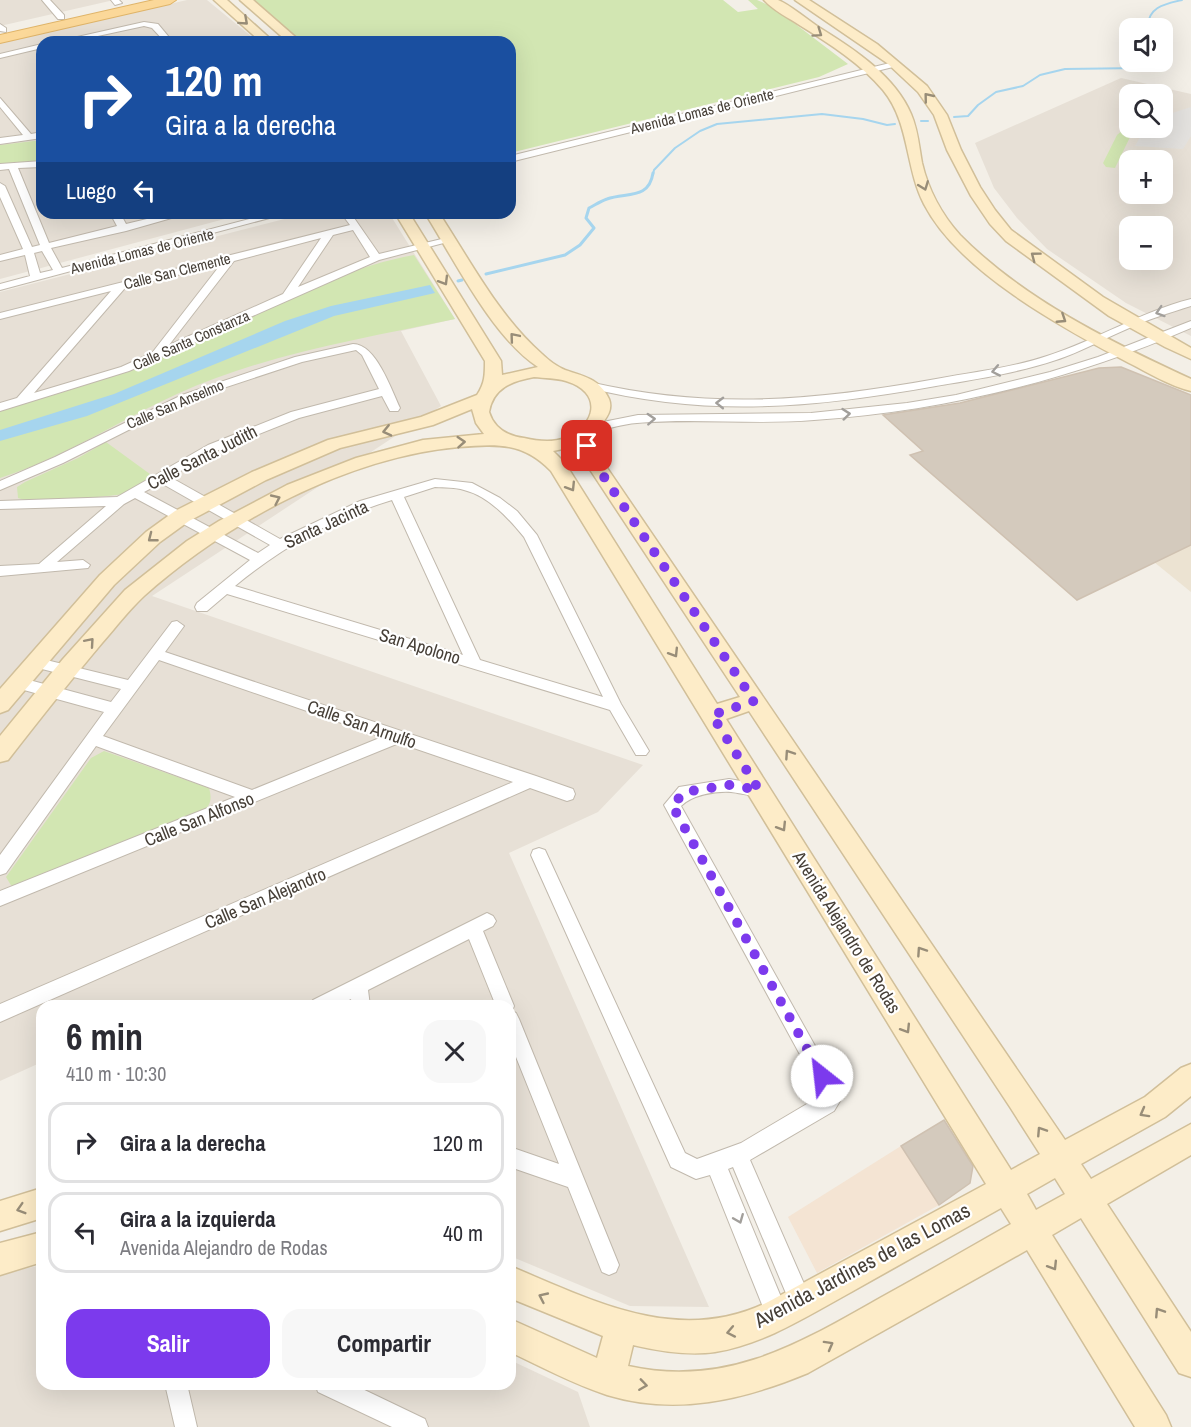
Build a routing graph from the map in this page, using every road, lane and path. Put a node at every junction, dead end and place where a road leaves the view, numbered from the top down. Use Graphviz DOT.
graph roads {
  1 [pos="46,0"];
  2 [pos="132,0"];
  3 [pos="170,0"];
  4 [pos="220,0"];
  5 [pos="246,0"];
  6 [pos="770,0"];
  7 [pos="801,0"];
  8 [pos="116,2"];
  9 [pos="61,17"];
  10 [pos="1,31"];
  11 [pos="284,32"];
  12 [pos="92,34"];
  13 [pos="84,36"];
  14 [pos="164,36"];
  15 [pos="260,36"];
  16 [pos="274,36"];
  17 [pos="288,36"];
  18 [pos="36,50"];
  19 [pos="0,56"];
  20 [pos="894,64"];
  21 [pos="870,69"];
  22 [pos="0,101"];
  23 [pos="36,136"];
  24 [pos="29,137"];
  25 [pos="0,141"];
  26 [pos="516,158"];
  27 [pos="36,164"];
  28 [pos="12,166"];
  29 [pos="0,167"];
  30 [pos="0,187"];
  31 [pos="118,219"];
  32 [pos="161,219"];
  33 [pos="260,219"];
  34 [pos="350,219"];
  35 [pos="406,219"];
  36 [pos="436,219"];
  37 [pos="355,227"];
  38 [pos="123,229"];
  39 [pos="330,233"];
  40 [pos="447,236"];
  41 [pos="420,242"];
  42 [pos="46,248"];
  43 [pos="28,251"];
  44 [pos="373,254"];
  45 [pos="231,257"];
  46 [pos="0,258"];
  47 [pos="59,272"];
  48 [pos="36,278"];
  49 [pos="123,284"];
  50 [pos="0,287"];
  51 [pos="287,296"];
  52 [pos="1191,302"];
  53 [pos="16,312"];
  54 [pos="0,316"];
  55 [pos="1130,323"];
  56 [pos="1191,324"];
  57 [pos="0,328"];
  58 [pos="1157,338"];
  59 [pos="1097,339"];
  60 [pos="1121,352"];
  61 [pos="1191,354"];
  62 [pos="154,357"];
  63 [pos="560,373"];
  64 [pos="589,385"];
  65 [pos="1191,386"];
  66 [pos="386,391"];
  67 [pos="487,394"];
  68 [pos="21,401"];
  69 [pos="758,404"];
  70 [pos="0,406"];
  71 [pos="394,408"];
  72 [pos="762,419"];
  73 [pos="590,431"];
  74 [pos="504,440"];
  75 [pos="531,446"];
  76 [pos="160,477"];
  77 [pos="0,486"];
  78 [pos="134,492"];
  79 [pos="396,494"];
  80 [pos="119,501"];
  81 [pos="205,503"];
  82 [pos="0,505"];
  83 [pos="182,516"];
  84 [pos="238,520"];
  85 [pos="216,534"];
  86 [pos="280,545"];
  87 [pos="259,559"];
  88 [pos="83,565"];
  89 [pos="42,568"];
  90 [pos="0,571"];
  91 [pos="224,588"];
  92 [pos="202,607"];
  93 [pos="177,626"];
  94 [pos="156,654"];
  95 [pos="34,662"];
  96 [pos="474,662"];
  97 [pos="66,670"];
  98 [pos="18,683"];
  99 [pos="131,686"];
  100 [pos="49,691"];
  101 [pos="754,701"];
  102 [pos="0,705"];
  103 [pos="615,706"];
  104 [pos="114,709"];
  105 [pos="712,715"];
  106 [pos="398,737"];
  107 [pos="92,738"];
  108 [pos="641,751"];
  109 [pos="0,753"];
  110 [pos="530,781"];
  111 [pos="759,790"];
  112 [pos="567,794"];
  113 [pos="253,797"];
  114 [pos="539,855"];
  115 [pos="0,867"];
  116 [pos="0,900"];
  117 [pos="358,986"];
  118 [pos="331,1000"];
  119 [pos="360,1000"];
  120 [pos="503,1000"];
  121 [pos="0,1013"];
  122 [pos="516,1034"];
  123 [pos="1191,1078"];
  124 [pos="1191,1139"];
  125 [pos="738,1156"];
  126 [pos="1060,1159"];
  127 [pos="516,1160"];
  128 [pos="716,1165"];
  129 [pos="575,1180"];
  130 [pos="1005,1188"];
  131 [pos="1086,1200"];
  132 [pos="36,1205"];
  133 [pos="0,1216"];
  134 [pos="1031,1230"];
  135 [pos="36,1249"];
  136 [pos="0,1259"];
  137 [pos="609,1265"];
  138 [pos="516,1285"];
  139 [pos="789,1308"];
  140 [pos="621,1327"];
  141 [pos="516,1338"];
  142 [pos="1191,1361"];
  143 [pos="609,1379"];
  144 [pos="177,1390"];
  145 [pos="339,1390"];
  146 [pos="186,1427"];
  147 [pos="417,1427"];
  148 [pos="1154,1427"];
  1 -- 9 [label="street"];
  2 -- 8 [label="main road"];
  3 -- 10 [label="main road"];
  4 -- 15 [label="street, one-way"];
  5 -- 11 [label="street"];
  6 -- 21 [label="street, one-way"];
  7 -- 20 [label="street"];
  8 -- 9 [label="main road"];
  9 -- 10 [label="main road"];
  11 -- 16 [label="street"];
  11 -- 17 [label="street"];
  12 -- 13 [label="street"];
  12 -- 14 [label="street"];
  18 -- 19 [label="street"];
  20 -- 21 [label="street, Avenida Lomas de Oriente"];
  55 -- 20 [label="street, one-way"];
  21 -- 26 [label="street, Avenida Lomas de Oriente"];
  21 -- 59 [label="street, one-way"];
  22 -- 24 [label="street"];
  23 -- 24 [label="street"];
  24 -- 25 [label="street"];
  27 -- 28 [label="street"];
  28 -- 29 [label="street"];
  28 -- 42 [label="street"];
  30 -- 43 [label="street"];
  31 -- 38 [label="street"];
  32 -- 38 [label="street"];
  33 -- 47 [label="street, Avenida Lomas de Oriente"];
  34 -- 37 [label="street"];
  35 -- 41 [label="street"];
  36 -- 40 [label="street"];
  37 -- 39 [label="street, Calle San Clemente"];
  37 -- 44 [label="street"];
  38 -- 42 [label="street"];
  39 -- 45 [label="street, Calle San Clemente"];
  39 -- 51 [label="street"];
  40 -- 41 [label="street, Calle Santa Constanza"];
  63 -- 40 [label="street, one-way"];
  41 -- 44 [label="street, Calle Santa Constanza"];
  41 -- 67 [label="street, one-way"];
  42 -- 43 [label="street"];
  42 -- 47 [label="street"];
  43 -- 46 [label="street"];
  43 -- 48 [label="street"];
  44 -- 51 [label="street, Calle Santa Constanza"];
  45 -- 49 [label="street, Calle San Clemente"];
  45 -- 62 [label="street"];
  47 -- 48 [label="street, Avenida Lomas de Oriente"];
  48 -- 50 [label="street, Avenida Lomas de Oriente"];
  49 -- 53 [label="street, Calle San Clemente"];
  49 -- 68 [label="street"];
  51 -- 62 [label="street, Calle Santa Constanza"];
  52 -- 55 [label="street, one-way"];
  53 -- 54 [label="street, Calle San Clemente"];
  53 -- 57 [label="street"];
  55 -- 58 [label="street"];
  55 -- 59 [label="street"];
  56 -- 58 [label="street"];
  58 -- 60 [label="street"];
  58 -- 61 [label="street"];
  59 -- 60 [label="street"];
  59 -- 69 [label="street, one-way"];
  60 -- 65 [label="street"];
  72 -- 60 [label="street, one-way"];
  62 -- 68 [label="street, Calle Santa Constanza"];
  63 -- 64 [label="street"];
  63 -- 67 [label="street"];
  69 -- 64 [label="street, one-way"];
  64 -- 73 [label="street"];
  66 -- 71 [label="street"];
  66 -- 76 [label="street, Calle Santa Judith"];
  66 -- 77 [label="street, Calle San Anselmo"];
  67 -- 74 [label="street"];
  67 -- 81 [label="street, one-way"];
  68 -- 70 [label="street, Calle Santa Constanza"];
  69 -- 72 [label="street"];
  73 -- 72 [label="street, one-way"];
  73 -- 75 [label="street"];
  73 -- 101 [label="street"];
  74 -- 75 [label="street"];
  84 -- 74 [label="street, one-way"];
  75 -- 105 [label="street, Avenida Alejandro de Rodas, one-way"];
  76 -- 78 [label="street, Calle Santa Judith"];
  76 -- 81 [label="street"];
  78 -- 80 [label="street, Calle Santa Judith"];
  78 -- 83 [label="street"];
  79 -- 86 [label="street, Santa Jacinta"];
  79 -- 96 [label="street"];
  79 -- 103 [label="street, Santa Jacinta"];
  80 -- 82 [label="street"];
  80 -- 89 [label="street, Calle Santa Judith"];
  81 -- 83 [label="street"];
  81 -- 84 [label="street"];
  83 -- 85 [label="street"];
  83 -- 95 [label="street, one-way"];
  84 -- 85 [label="street"];
  84 -- 86 [label="street"];
  85 -- 87 [label="street"];
  97 -- 85 [label="street, one-way"];
  86 -- 87 [label="street, Santa Jacinta"];
  87 -- 91 [label="street, Santa Jacinta"];
  88 -- 89 [label="street"];
  89 -- 90 [label="street"];
  91 -- 92 [label="street, Santa Jacinta"];
  91 -- 96 [label="street, San Apolono"];
  93 -- 94 [label="street"];
  94 -- 99 [label="street"];
  94 -- 106 [label="street, Calle San Arnulfo"];
  95 -- 97 [label="street"];
  95 -- 98 [label="street"];
  96 -- 103 [label="street, San Apolono"];
  97 -- 99 [label="street"];
  97 -- 100 [label="street"];
  98 -- 100 [label="street"];
  98 -- 102 [label="street"];
  99 -- 104 [label="street"];
  100 -- 104 [label="street"];
  100 -- 109 [label="street"];
  101 -- 105 [label="street"];
  126 -- 101 [label="street, one-way"];
  103 -- 108 [label="street"];
  104 -- 107 [label="street"];
  105 -- 111 [label="street, Avenida Alejandro de Rodas"];
  106 -- 110 [label="street, Calle San Arnulfo"];
  106 -- 113 [label="street, Calle San Alfonso"];
  107 -- 113 [label="street"];
  107 -- 115 [label="street"];
  110 -- 112 [label="street, Calle San Arnulfo"];
  110 -- 121 [label="street, Calle San Alejandro"];
  111 -- 125 [label="street"];
  111 -- 130 [label="street, Avenida Alejandro de Rodas, one-way"];
  113 -- 116 [label="street, Calle San Alfonso"];
  114 -- 128 [label="street"];
  117 -- 118 [label="street"];
  117 -- 119 [label="street"];
  117 -- 120 [label="street"];
  122 -- 129 [label="street"];
  123 -- 126 [label="street, Avenida Jardines de las Lomas, one-way"];
  124 -- 131 [label="street"];
  125 -- 128 [label="street"];
  125 -- 139 [label="street"];
  126 -- 130 [label="street, Avenida Jardines de las Lomas"];
  126 -- 131 [label="street"];
  127 -- 129 [label="street"];
  128 -- 139 [label="street, one-way"];
  129 -- 137 [label="street"];
  130 -- 134 [label="street, Avenida Alejandro de Rodas"];
  130 -- 139 [label="street, Avenida Jardines de las Lomas"];
  131 -- 134 [label="street"];
  142 -- 131 [label="street, one-way"];
  132 -- 133 [label="street, one-way"];
  143 -- 134 [label="street, one-way"];
  134 -- 148 [label="street, Avenida Alejandro de Rodas, one-way"];
  135 -- 136 [label="street"];
  140 -- 138 [label="street, Avenida Jardines de las Lomas, one-way"];
  139 -- 140 [label="street, Avenida Jardines de las Lomas, one-way"];
  140 -- 143 [label="street"];
  141 -- 143 [label="street"];
  144 -- 146 [label="street"];
  145 -- 147 [label="street"];
}
